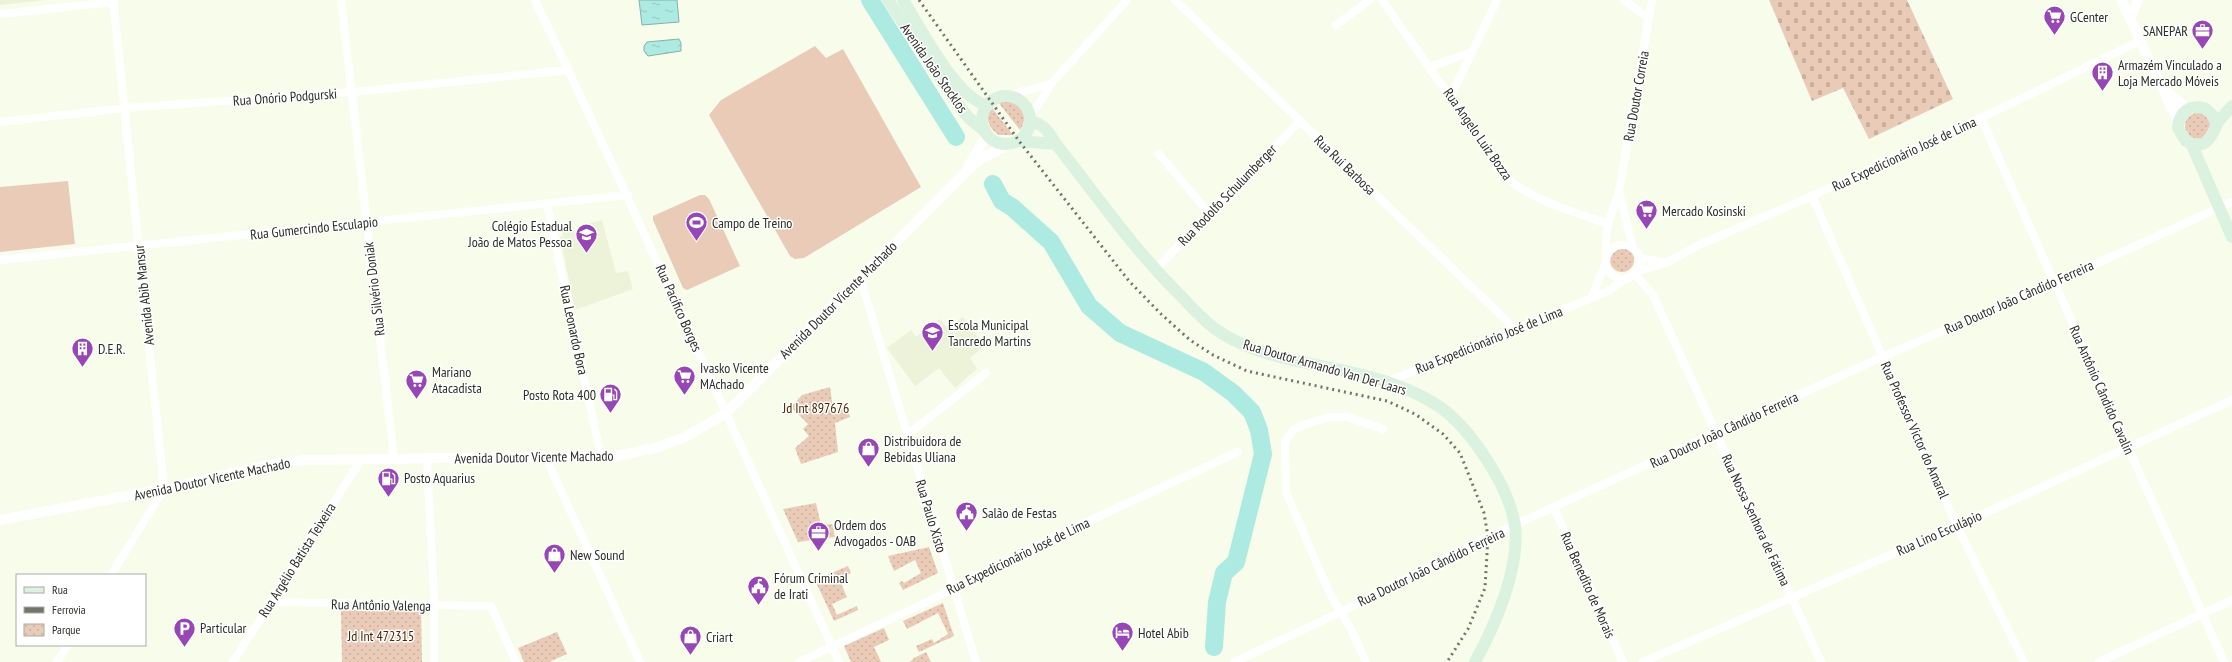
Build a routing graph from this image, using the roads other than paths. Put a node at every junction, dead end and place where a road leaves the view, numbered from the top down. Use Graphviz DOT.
graph roads {
  1 [pos="342,0"];
  2 [pos="535,0"];
  3 [pos="888,0"];
  4 [pos="903,0"];
  5 [pos="1127,0"];
  6 [pos="1175,0"];
  7 [pos="1370,0"];
  8 [pos="1382,0"];
  9 [pos="1497,0"];
  10 [pos="1624,0"];
  11 [pos="1652,0"];
  12 [pos="2122,0"];
  13 [pos="2137,0"];
  14 [pos="113,1"];
  15 [pos="0,14"];
  16 [pos="1649,19"];
  17 [pos="2130,19"];
  18 [pos="1336,25"];
  19 [pos="2140,41"];
  20 [pos="1472,52"];
  21 [pos="1430,67"];
  22 [pos="569,70"];
  23 [pos="1051,84"];
  24 [pos="2166,91"];
  25 [pos="353,92"];
  26 [pos="1005,96"];
  27 [pos="1451,96"];
  28 [pos="2232,102"];
  29 [pos="988,105"];
  30 [pos="2232,106"];
  31 [pos="125,108"];
  32 [pos="2188,109"];
  33 [pos="2210,111"];
  34 [pos="1030,117"];
  35 [pos="1981,118"];
  36 [pos="1300,121"];
  37 [pos="0,122"];
  38 [pos="2178,122"];
  39 [pos="2216,126"];
  40 [pos="986,133"];
  41 [pos="1015,142"];
  42 [pos="2206,142"];
  43 [pos="2191,143"];
  44 [pos="1056,144"];
  45 [pos="1159,154"];
  46 [pos="2200,165"];
  47 [pos="966,172"];
  48 [pos="1619,192"];
  49 [pos="628,195"];
  50 [pos="1812,196"];
  51 [pos="2232,202"];
  52 [pos="547,204"];
  53 [pos="2219,208"];
  54 [pos="1209,213"];
  55 [pos="367,223"];
  56 [pos="1608,224"];
  57 [pos="2232,237"];
  58 [pos="140,246"];
  59 [pos="1633,248"];
  60 [pos="1639,258"];
  61 [pos="0,260"];
  62 [pos="1606,260"];
  63 [pos="1666,263"];
  64 [pos="1155,270"];
  65 [pos="1633,274"];
  66 [pos="860,277"];
  67 [pos="2054,283"];
  68 [pos="1591,298"];
  69 [pos="1515,329"];
  70 [pos="1882,357"];
  71 [pos="986,373"];
  72 [pos="1387,382"];
  73 [pos="2232,400"];
  74 [pos="725,414"];
  75 [pos="1383,429"];
  76 [pos="1716,433"];
  77 [pos="907,435"];
  78 [pos="2128,447"];
  79 [pos="1238,452"];
  80 [pos="601,457"];
  81 [pos="362,458"];
  82 [pos="394,458"];
  83 [pos="546,458"];
  84 [pos="427,459"];
  85 [pos="164,489"];
  86 [pos="1554,508"];
  87 [pos="0,520"];
  88 [pos="1515,526"];
  89 [pos="1957,526"];
  90 [pos="112,574"];
  91 [pos="953,588"];
  92 [pos="1791,598"];
  93 [pos="2232,600"];
  94 [pos="270,602"];
  95 [pos="434,606"];
  96 [pos="1341,612"];
  97 [pos="2202,614"];
  98 [pos="67,646"];
  99 [pos="832,647"];
  100 [pos="57,662"];
  101 [pos="233,662"];
  102 [pos="434,662"];
  103 [pos="516,662"];
  104 [pos="640,662"];
  105 [pos="799,662"];
  106 [pos="839,662"];
  107 [pos="976,662"];
  108 [pos="1234,662"];
  109 [pos="1366,662"];
  110 [pos="1475,662"];
  111 [pos="1623,662"];
  112 [pos="1643,662"];
  113 [pos="1821,662"];
  114 [pos="2024,662"];
  115 [pos="2099,662"];
  116 [pos="2224,662"];
  1 -- 25 [label="street, Rua Silvério Doniak"];
  2 -- 22 [label="street, Rua Pacífico Borges"];
  3 -- 40 [label="main road, Avenida João Stocklos"];
  4 -- 29 [label="main road, Avenida João Stocklos"];
  5 -- 23 [label="street"];
  6 -- 36 [label="street, Rua Rui Barbosa"];
  7 -- 18 [label="street"];
  8 -- 21 [label="street, Rua Angelo Luiz Bozza"];
  9 -- 20 [label="street"];
  10 -- 16 [label="street"];
  11 -- 16 [label="street, Rua Doutor Correia"];
  12 -- 13 [label="street"];
  12 -- 17 [label="street"];
  13 -- 17 [label="street"];
  14 -- 15 [label="street"];
  14 -- 31 [label="street, Avenida Abib Mansur"];
  16 -- 48 [label="street, Rua Doutor Correia"];
  17 -- 19 [label="street"];
  19 -- 24 [label="street"];
  19 -- 35 [label="street, Rua Expedicionário José de Lima"];
  20 -- 21 [label="street"];
  20 -- 27 [label="street"];
  21 -- 27 [label="street, Rua Angelo Luiz Bozza"];
  22 -- 25 [label="street, Rua Onório Podgurski"];
  22 -- 49 [label="street, Rua Pacífico Borges"];
  23 -- 26 [label="street"];
  23 -- 34 [label="street"];
  24 -- 32 [label="street"];
  24 -- 38 [label="street"];
  25 -- 31 [label="street, Rua Onório Podgurski"];
  25 -- 55 [label="street, Rua Silvério Doniak"];
  26 -- 29 [label="main road"];
  26 -- 34 [label="main road"];
  27 -- 56 [label="street, Rua Angelo Luiz Bozza"];
  28 -- 33 [label="main road"];
  29 -- 40 [label="main road"];
  30 -- 39 [label="main road"];
  31 -- 37 [label="street, Rua Onório Podgurski"];
  31 -- 58 [label="street, Avenida Abib Mansur"];
  32 -- 33 [label="main road"];
  32 -- 38 [label="main road"];
  33 -- 39 [label="main road"];
  34 -- 41 [label="main road"];
  34 -- 44 [label="main road, Rua Doutor Armando Van Der Laars"];
  35 -- 50 [label="street, Rua Expedicionário José de Lima"];
  35 -- 67 [label="street, Rua Antônio Cândido Cavalin"];
  36 -- 54 [label="street, Rua Rodolfo Schulumberger"];
  36 -- 69 [label="street, Rua Rui Barbosa"];
  38 -- 43 [label="main road"];
  39 -- 42 [label="main road"];
  40 -- 41 [label="main road"];
  40 -- 47 [label="street, Avenida Doutor Vicente Machado"];
  41 -- 44 [label="main road"];
  41 -- 47 [label="street, Avenida Doutor Vicente Machado"];
  42 -- 43 [label="main road"];
  42 -- 46 [label="main road"];
  43 -- 46 [label="main road"];
  44 -- 64 [label="main road, Rua Doutor Armando Van Der Laars"];
  45 -- 54 [label="street"];
  46 -- 53 [label="main road"];
  47 -- 66 [label="street, Avenida Doutor Vicente Machado"];
  48 -- 56 [label="street, Rua Doutor Correia"];
  48 -- 59 [label="street, Rua Doutor Correia"];
  49 -- 52 [label="street, Rua Gumercindo Esculapio"];
  49 -- 74 [label="street, Rua Pacífico Borges"];
  50 -- 63 [label="street, Rua Expedicionário José de Lima"];
  50 -- 70 [label="street, Rua Professor Victor do Amaral"];
  51 -- 53 [label="street, Rua Doutor João Cândido Ferreira"];
  52 -- 55 [label="street, Rua Gumercindo Esculapio"];
  52 -- 80 [label="street, Rua Leonardo Bora"];
  53 -- 57 [label="main road"];
  53 -- 67 [label="street, Rua Doutor João Cândido Ferreira"];
  54 -- 64 [label="street, Rua Rodolfo Schulumberger"];
  55 -- 58 [label="street, Rua Gumercindo Esculapio"];
  55 -- 82 [label="street, Rua Silvério Doniak"];
  56 -- 62 [label="street, Rua Doutor Correia"];
  58 -- 61 [label="street, Rua Gumercindo Esculapio"];
  58 -- 85 [label="street, Avenida Abib Mansur"];
  59 -- 60 [label="street"];
  59 -- 62 [label="street"];
  60 -- 63 [label="street"];
  60 -- 65 [label="street"];
  62 -- 65 [label="street"];
  62 -- 68 [label="street"];
  63 -- 65 [label="street, Rua Expedicionário José de Lima"];
  64 -- 72 [label="main road, Rua Doutor Armando Van Der Laars"];
  65 -- 68 [label="street, Rua Expedicionário José de Lima"];
  65 -- 76 [label="street, Rua Nossa Senhora de Fátima"];
  66 -- 74 [label="street, Avenida Doutor Vicente Machado"];
  66 -- 77 [label="street, Rua Paulo Xisto"];
  67 -- 70 [label="street, Rua Doutor João Cândido Ferreira"];
  67 -- 78 [label="street, Rua Antônio Cândido Cavalin"];
  68 -- 69 [label="street, Rua Expedicionário José de Lima"];
  69 -- 72 [label="street, Rua Expedicionário José de Lima"];
  70 -- 76 [label="street, Rua Doutor João Cândido Ferreira"];
  70 -- 89 [label="street, Rua Professor Victor do Amaral"];
  71 -- 77 [label="street"];
  72 -- 88 [label="main road, Rua Doutor Armando Van Der Laars"];
  73 -- 78 [label="street, Rua Lino Esculápio"];
  74 -- 80 [label="street, Avenida Doutor Vicente Machado"];
  74 -- 99 [label="street, Rua Pacífico Borges"];
  75 -- 96 [label="street"];
  76 -- 86 [label="street, Rua Doutor João Cândido Ferreira"];
  76 -- 92 [label="street, Rua Nossa Senhora de Fátima"];
  77 -- 91 [label="street, Rua Paulo Xisto"];
  78 -- 89 [label="street, Rua Lino Esculápio"];
  78 -- 97 [label="street, Rua Antônio Cândido Cavalin"];
  79 -- 91 [label="street, Rua Expedicionário José de Lima"];
  80 -- 83 [label="street, Avenida Doutor Vicente Machado"];
  81 -- 82 [label="street, Avenida Doutor Vicente Machado"];
  81 -- 85 [label="street, Avenida Doutor Vicente Machado"];
  81 -- 94 [label="street, Rua Argélio Batista Teixeira"];
  82 -- 84 [label="street, Avenida Doutor Vicente Machado"];
  83 -- 84 [label="street, Avenida Doutor Vicente Machado"];
  83 -- 104 [label="street"];
  84 -- 95 [label="street"];
  85 -- 87 [label="street, Avenida Doutor Vicente Machado"];
  85 -- 90 [label="street"];
  86 -- 88 [label="street, Rua Doutor João Cândido Ferreira"];
  86 -- 111 [label="street, Rua Benedito de Morais"];
  88 -- 96 [label="street, Rua Doutor João Cândido Ferreira"];
  88 -- 110 [label="main road, Rua Doutor Armando Van Der Laars"];
  89 -- 92 [label="street, Rua Lino Esculápio"];
  89 -- 114 [label="street, Rua Professor Victor do Amaral"];
  91 -- 99 [label="street, Rua Expedicionário José de Lima"];
  91 -- 107 [label="street, Rua Paulo Xisto"];
  92 -- 112 [label="street, Rua Lino Esculápio"];
  92 -- 113 [label="street, Rua Nossa Senhora de Fátima"];
  93 -- 97 [label="street"];
  94 -- 95 [label="street, Rua Antônio Valenga"];
  94 -- 101 [label="street, Rua Argélio Batista Teixeira"];
  95 -- 102 [label="street"];
  95 -- 103 [label="street, Rua Antônio Valenga"];
  96 -- 108 [label="street, Rua Doutor João Cândido Ferreira"];
  96 -- 109 [label="street"];
  97 -- 115 [label="street"];
  97 -- 116 [label="street, Rua Antônio Cândido Cavalin"];
  98 -- 100 [label="street"];
  99 -- 105 [label="street, Rua Expedicionário José de Lima"];
  99 -- 106 [label="street, Rua Pacífico Borges"];
}
